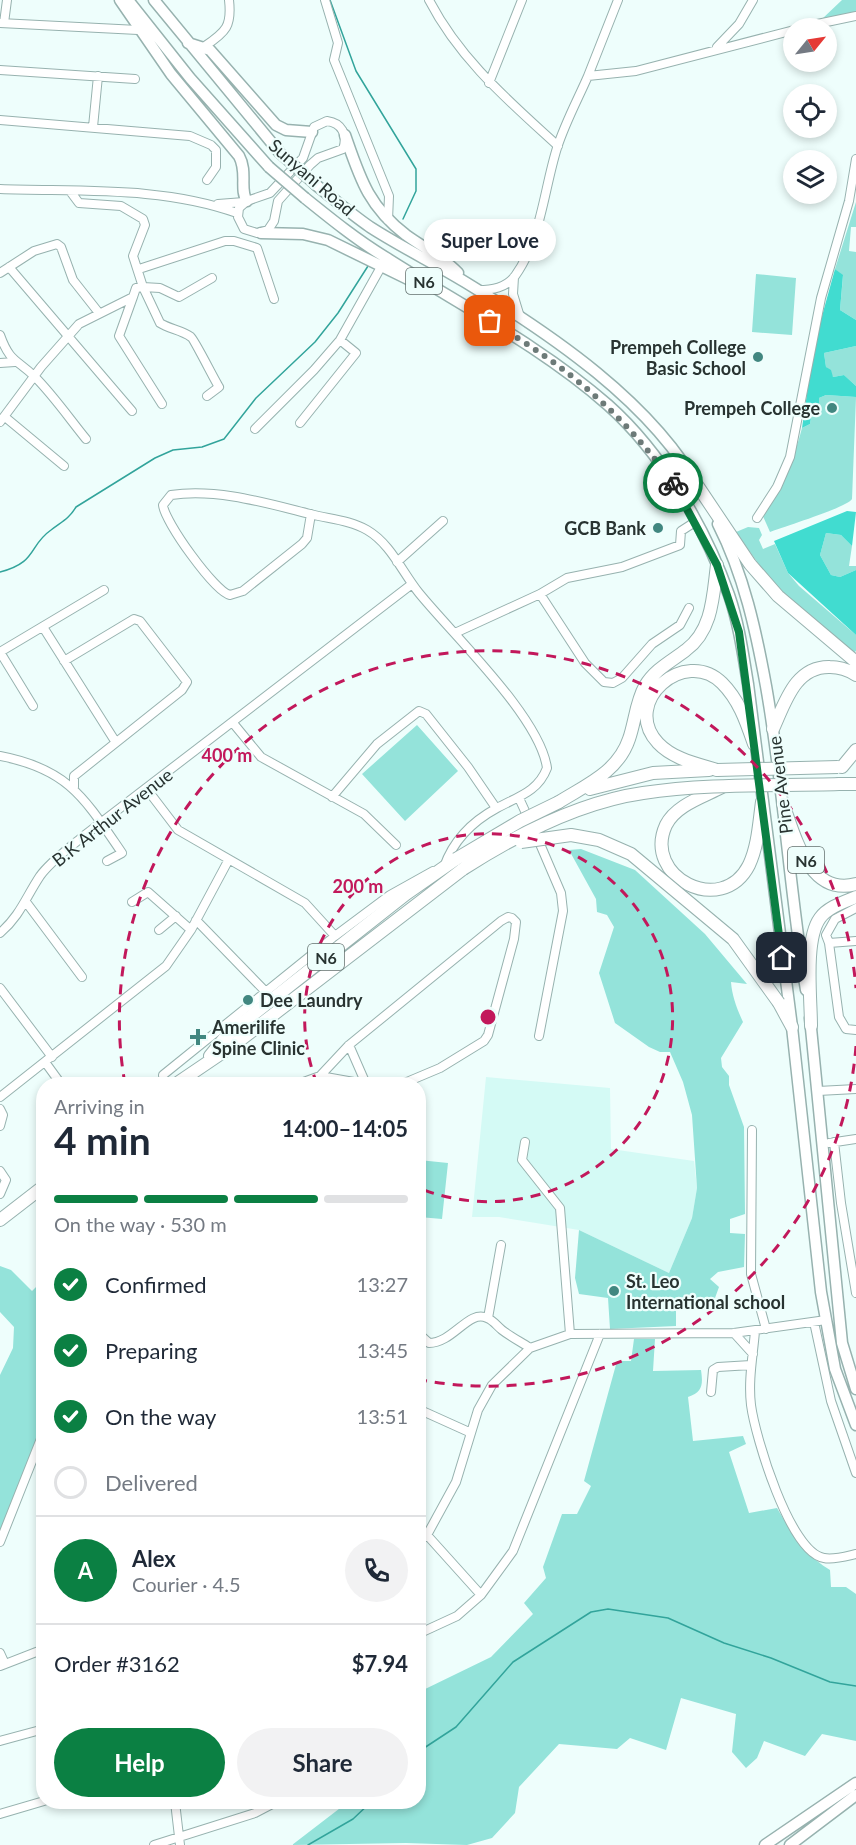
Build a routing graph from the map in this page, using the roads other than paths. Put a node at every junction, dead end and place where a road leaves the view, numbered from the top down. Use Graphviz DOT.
graph roads {
  1 [pos="7,0"];
  2 [pos="120,0"];
  3 [pos="128,0"];
  4 [pos="153,0"];
  5 [pos="230,0"];
  6 [pos="325,0"];
  7 [pos="429,0"];
  8 [pos="522,0"];
  9 [pos="618,0"];
  10 [pos="753,0"];
  11 [pos="856,16"];
  12 [pos="837,20"];
  13 [pos="2,23"];
  14 [pos="138,30"];
  15 [pos="783,33"];
  16 [pos="188,43"];
  17 [pos="205,46"];
  18 [pos="716,48"];
  19 [pos="0,70"];
  20 [pos="588,75"];
  21 [pos="98,76"];
  22 [pos="135,79"];
  23 [pos="489,83"];
  24 [pos="0,120"];
  25 [pos="93,127"];
  26 [pos="312,132"];
  27 [pos="345,135"];
  28 [pos="558,146"];
  29 [pos="856,159"];
  30 [pos="207,180"];
  31 [pos="0,189"];
  32 [pos="70,191"];
  33 [pos="245,201"];
  34 [pos="214,204"];
  35 [pos="237,213"];
  36 [pos="388,220"];
  37 [pos="261,233"];
  38 [pos="9,267"];
  39 [pos="381,267"];
  40 [pos="139,269"];
  41 [pos="0,273"];
  42 [pos="514,277"];
  43 [pos="212,278"];
  44 [pos="466,282"];
  45 [pos="143,287"];
  46 [pos="478,290"];
  47 [pos="133,297"];
  48 [pos="274,299"];
  49 [pos="460,303"];
  50 [pos="99,313"];
  51 [pos="520,319"];
  52 [pos="0,335"];
  53 [pos="69,335"];
  54 [pos="340,340"];
  55 [pos="15,362"];
  56 [pos="0,363"];
  57 [pos="34,376"];
  58 [pos="207,396"];
  59 [pos="162,404"];
  60 [pos="132,411"];
  61 [pos="2,420"];
  62 [pos="300,423"];
  63 [pos="255,429"];
  64 [pos="86,438"];
  65 [pos="64,466"];
  66 [pos="697,485"];
  67 [pos="310,514"];
  68 [pos="757,518"];
  69 [pos="443,521"];
  70 [pos="695,522"];
  71 [pos="397,562"];
  72 [pos="717,565"];
  73 [pos="412,584"];
  74 [pos="104,590"];
  75 [pos="540,594"];
  76 [pos="689,608"];
  77 [pos="43,627"];
  78 [pos="455,633"];
  79 [pos="0,652"];
  80 [pos="64,661"];
  81 [pos="856,662"];
  82 [pos="856,675"];
  83 [pos="33,706"];
  84 [pos="234,723"];
  85 [pos="774,729"];
  86 [pos="115,741"];
  87 [pos="754,744"];
  88 [pos="856,750"];
  89 [pos="0,756"];
  90 [pos="840,767"];
  91 [pos="856,767"];
  92 [pos="717,770"];
  93 [pos="849,786"];
  94 [pos="74,787"];
  95 [pos="722,787"];
  96 [pos="146,788"];
  97 [pos="332,797"];
  98 [pos="519,798"];
  99 [pos="559,802"];
  100 [pos="762,802"];
  101 [pos="783,804"];
  102 [pos="496,808"];
  103 [pos="100,822"];
  104 [pos="396,845"];
  105 [pos="503,846"];
  106 [pos="107,861"];
  107 [pos="228,861"];
  108 [pos="459,864"];
  109 [pos="441,868"];
  110 [pos="856,884"];
  111 [pos="856,897"];
  112 [pos="26,902"];
  113 [pos="132,902"];
  114 [pos="856,908"];
  115 [pos="176,916"];
  116 [pos="196,920"];
  117 [pos="159,930"];
  118 [pos="191,930"];
  119 [pos="0,933"];
  120 [pos="335,936"];
  121 [pos="856,941"];
  122 [pos="829,943"];
  123 [pos="82,977"];
  124 [pos="0,988"];
  125 [pos="265,991"];
  126 [pos="811,1026"];
  127 [pos="792,1027"];
  128 [pos="854,1030"];
  129 [pos="539,1036"];
  130 [pos="350,1045"];
  131 [pos="48,1059"];
  132 [pos="203,1064"];
  133 [pos="320,1076"];
  134 [pos="57,1077"];
  135 [pos="163,1077"];
  136 [pos="185,1077"];
  137 [pos="326,1077"];
  138 [pos="363,1077"];
  139 [pos="419,1077"];
  140 [pos="856,1089"];
  141 [pos="818,1091"];
  142 [pos="0,1097"];
  143 [pos="0,1109"];
  144 [pos="0,1126"];
  145 [pos="752,1130"];
  146 [pos="856,1139"];
  147 [pos="525,1142"];
  148 [pos="829,1143"];
  149 [pos="0,1171"];
  150 [pos="36,1192"];
  151 [pos="0,1194"];
  152 [pos="0,1220"];
  153 [pos="501,1245"];
  154 [pos="856,1293"];
  155 [pos="488,1318"];
  156 [pos="826,1320"];
  157 [pos="814,1322"];
  158 [pos="766,1329"];
  159 [pos="755,1331"];
  160 [pos="734,1333"];
  161 [pos="570,1334"];
  162 [pos="600,1334"];
  163 [pos="426,1340"];
  164 [pos="530,1348"];
  165 [pos="753,1354"];
  166 [pos="750,1365"];
  167 [pos="856,1389"];
  168 [pos="711,1392"];
  169 [pos="426,1413"];
  170 [pos="856,1425"];
  171 [pos="469,1432"];
  172 [pos="36,1451"];
  173 [pos="856,1473"];
  174 [pos="427,1535"];
  175 [pos="0,1542"];
  176 [pos="856,1554"];
  177 [pos="481,1595"];
  178 [pos="426,1630"];
  179 [pos="36,1652"];
  180 [pos="0,1653"];
  181 [pos="3,1665"];
  182 [pos="36,1731"];
  183 [pos="0,1741"];
  184 [pos="856,1783"];
  185 [pos="856,1795"];
  186 [pos="36,1803"];
  187 [pos="176,1809"];
  188 [pos="263,1809"];
  189 [pos="0,1814"];
  190 [pos="179,1841"];
  191 [pos="154,1845"];
  192 [pos="765,1845"];
  193 [pos="790,1845"];
  1 -- 13 [label="street"];
  2 -- 14 [label="main road"];
  3 -- 49 [label="main road, N6, bridge"];
  4 -- 16 [label="main road, Sunyani Road / N6"];
  5 -- 17 [label="street"];
  6 -- 36 [label="street"];
  7 -- 23 [label="street"];
  8 -- 23 [label="street"];
  9 -- 20 [label="street"];
  10 -- 18 [label="street"];
  11 -- 12 [label="street"];
  13 -- 14 [label="street"];
  14 -- 33 [label="main road"];
  15 -- 18 [label="street"];
  16 -- 17 [label="main road"];
  16 -- 44 [label="main road, Sunyani Road / N6, bridge"];
  17 -- 26 [label="main road"];
  18 -- 20 [label="street"];
  19 -- 21 [label="street"];
  20 -- 28 [label="street"];
  21 -- 22 [label="street"];
  21 -- 25 [label="street"];
  23 -- 28 [label="street"];
  24 -- 25 [label="street"];
  25 -- 30 [label="street"];
  26 -- 27 [label="street"];
  26 -- 33 [label="street"];
  27 -- 36 [label="main road"];
  27 -- 37 [label="street"];
  28 -- 42 [label="street"];
  29 -- 68 [label="street"];
  31 -- 32 [label="street"];
  32 -- 34 [label="street"];
  32 -- 40 [label="street"];
  33 -- 34 [label="street"];
  33 -- 35 [label="street"];
  34 -- 35 [label="street"];
  35 -- 37 [label="street"];
  36 -- 44 [label="main road"];
  37 -- 39 [label="main road"];
  38 -- 41 [label="street"];
  38 -- 50 [label="street"];
  38 -- 53 [label="street"];
  39 -- 49 [label="main road"];
  39 -- 54 [label="street"];
  40 -- 45 [label="street"];
  40 -- 48 [label="street"];
  42 -- 46 [label="street"];
  42 -- 51 [label="street"];
  43 -- 45 [label="street"];
  44 -- 46 [label="main road, Sunyani Road / N6"];
  45 -- 47 [label="street"];
  45 -- 58 [label="street"];
  46 -- 51 [label="main road, Pine Avenue / N6"];
  47 -- 50 [label="street"];
  47 -- 59 [label="street"];
  49 -- 70 [label="main road, N6"];
  50 -- 53 [label="street"];
  51 -- 66 [label="main road, Pine Avenue / N6"];
  52 -- 55 [label="street"];
  53 -- 57 [label="street"];
  53 -- 60 [label="street"];
  54 -- 62 [label="street"];
  54 -- 63 [label="street"];
  55 -- 56 [label="street"];
  55 -- 57 [label="street"];
  57 -- 61 [label="street"];
  57 -- 64 [label="street"];
  61 -- 65 [label="street"];
  66 -- 81 [label="highway"];
  66 -- 85 [label="main road, Pine Avenue / N6"];
  67 -- 67 [label="street"];
  67 -- 71 [label="street"];
  69 -- 71 [label="street"];
  70 -- 72 [label="main road, N6"];
  70 -- 75 [label="street"];
  71 -- 73 [label="street"];
  72 -- 87 [label="main road"];
  72 -- 99 [label="highway, N6"];
  73 -- 78 [label="street"];
  73 -- 84 [label="street, B.K Arthur Avenue"];
  74 -- 77 [label="street"];
  75 -- 76 [label="street"];
  75 -- 78 [label="street"];
  77 -- 79 [label="street"];
  77 -- 80 [label="street"];
  78 -- 98 [label="street"];
  79 -- 83 [label="street"];
  80 -- 86 [label="street"];
  80 -- 86 [label="street"];
  82 -- 85 [label="highway"];
  84 -- 96 [label="street, B.K Arthur Avenue"];
  84 -- 97 [label="street"];
  85 -- 101 [label="main road, Pine Avenue / N6"];
  86 -- 94 [label="street"];
  87 -- 92 [label="highway"];
  87 -- 100 [label="main road"];
  88 -- 90 [label="highway"];
  89 -- 94 [label="street"];
  90 -- 91 [label="highway"];
  90 -- 92 [label="highway, bridge"];
  92 -- 99 [label="highway"];
  93 -- 95 [label="highway, N6, bridge"];
  94 -- 103 [label="street"];
  95 -- 100 [label="highway"];
  95 -- 105 [label="highway, N6, bridge"];
  96 -- 103 [label="street, B.K Arthur Avenue"];
  96 -- 107 [label="street"];
  97 -- 102 [label="street"];
  97 -- 104 [label="street"];
  98 -- 102 [label="street"];
  98 -- 129 [label="street"];
  99 -- 108 [label="highway, N6, bridge"];
  100 -- 127 [label="main road"];
  101 -- 110 [label="highway, N6"];
  101 -- 126 [label="main road, Pine Avenue"];
  102 -- 109 [label="street"];
  103 -- 106 [label="street"];
  103 -- 112 [label="street, B.K Arthur Avenue"];
  105 -- 108 [label="highway, N6, bridge"];
  105 -- 127 [label="highway, bridge"];
  107 -- 116 [label="street"];
  107 -- 120 [label="street"];
  108 -- 109 [label="highway, N6"];
  108 -- 132 [label="highway, N6"];
  109 -- 120 [label="street"];
  109 -- 132 [label="highway, N6"];
  111 -- 126 [label="highway"];
  112 -- 119 [label="street, B.K Arthur Avenue"];
  112 -- 123 [label="street"];
  113 -- 115 [label="street"];
  114 -- 122 [label="street"];
  115 -- 117 [label="street"];
  115 -- 118 [label="street"];
  116 -- 118 [label="street"];
  116 -- 125 [label="street"];
  118 -- 131 [label="street"];
  120 -- 125 [label="street"];
  121 -- 122 [label="street"];
  122 -- 128 [label="street"];
  124 -- 131 [label="street"];
  125 -- 135 [label="street"];
  126 -- 141 [label="main road, Pine Avenue"];
  127 -- 156 [label="main road"];
  130 -- 133 [label="street"];
  130 -- 138 [label="street"];
  130 -- 139 [label="street"];
  131 -- 134 [label="street"];
  131 -- 142 [label="street"];
  132 -- 136 [label="highway, N6"];
  133 -- 137 [label="street"];
  140 -- 141 [label="street"];
  141 -- 148 [label="main road, Pine Avenue"];
  143 -- 144 [label="street"];
  145 -- 158 [label="street"];
  146 -- 148 [label="street"];
  147 -- 161 [label="street"];
  148 -- 154 [label="street"];
  148 -- 167 [label="main road, Pine Avenue"];
  149 -- 151 [label="street"];
  150 -- 152 [label="highway"];
  153 -- 155 [label="street"];
  155 -- 163 [label="street"];
  155 -- 164 [label="street"];
  156 -- 157 [label="street"];
  156 -- 170 [label="main road"];
  157 -- 158 [label="street"];
  157 -- 173 [label="street"];
  158 -- 159 [label="street"];
  159 -- 160 [label="street"];
  159 -- 165 [label="street"];
  160 -- 162 [label="street"];
  160 -- 165 [label="street"];
  161 -- 162 [label="street"];
  161 -- 164 [label="street"];
  162 -- 177 [label="street"];
  164 -- 171 [label="street"];
  165 -- 166 [label="street"];
  166 -- 168 [label="street"];
  166 -- 176 [label="street"];
  169 -- 171 [label="street"];
  171 -- 174 [label="street"];
  172 -- 175 [label="street"];
  174 -- 177 [label="street"];
  177 -- 178 [label="street"];
  179 -- 181 [label="street"];
  180 -- 181 [label="street"];
  182 -- 183 [label="street"];
  184 -- 192 [label="main road"];
  185 -- 193 [label="main road"];
  186 -- 189 [label="street"];
  187 -- 190 [label="street"];
  188 -- 190 [label="street"];
  190 -- 191 [label="street"];
}
